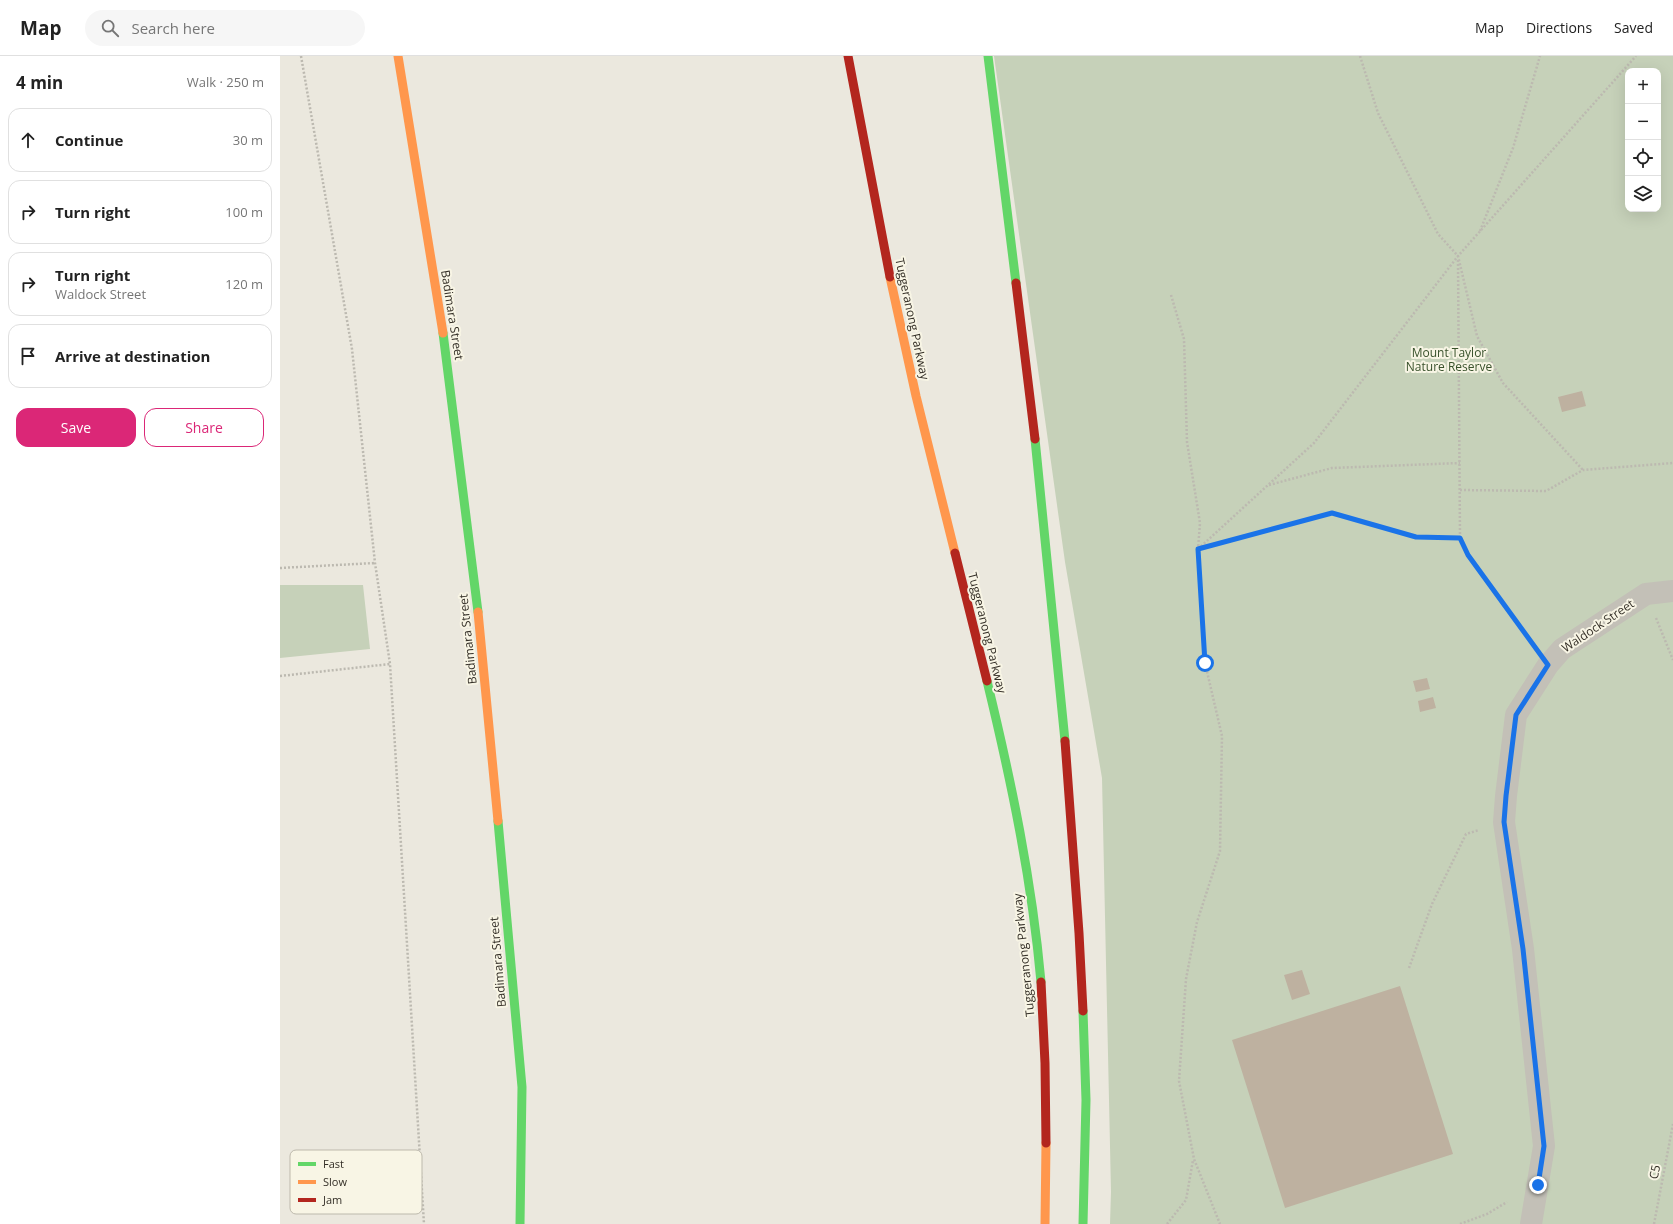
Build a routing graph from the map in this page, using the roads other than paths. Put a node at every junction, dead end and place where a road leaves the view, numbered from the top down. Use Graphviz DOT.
graph roads {
  1 [pos="398,56"];
  2 [pos="848,56"];
  3 [pos="988,56"];
  4 [pos="1673,591"];
  5 [pos="520,1224"];
  6 [pos="1045,1224"];
  7 [pos="1083,1224"];
  8 [pos="1531,1224"];
  1 -- 5 [label="main road, Badimara Street"];
  2 -- 6 [label="main road, Tuggeranong Parkway"];
  3 -- 7 [label="main road"];
  4 -- 8 [label="street, Waldock Street"];
}
